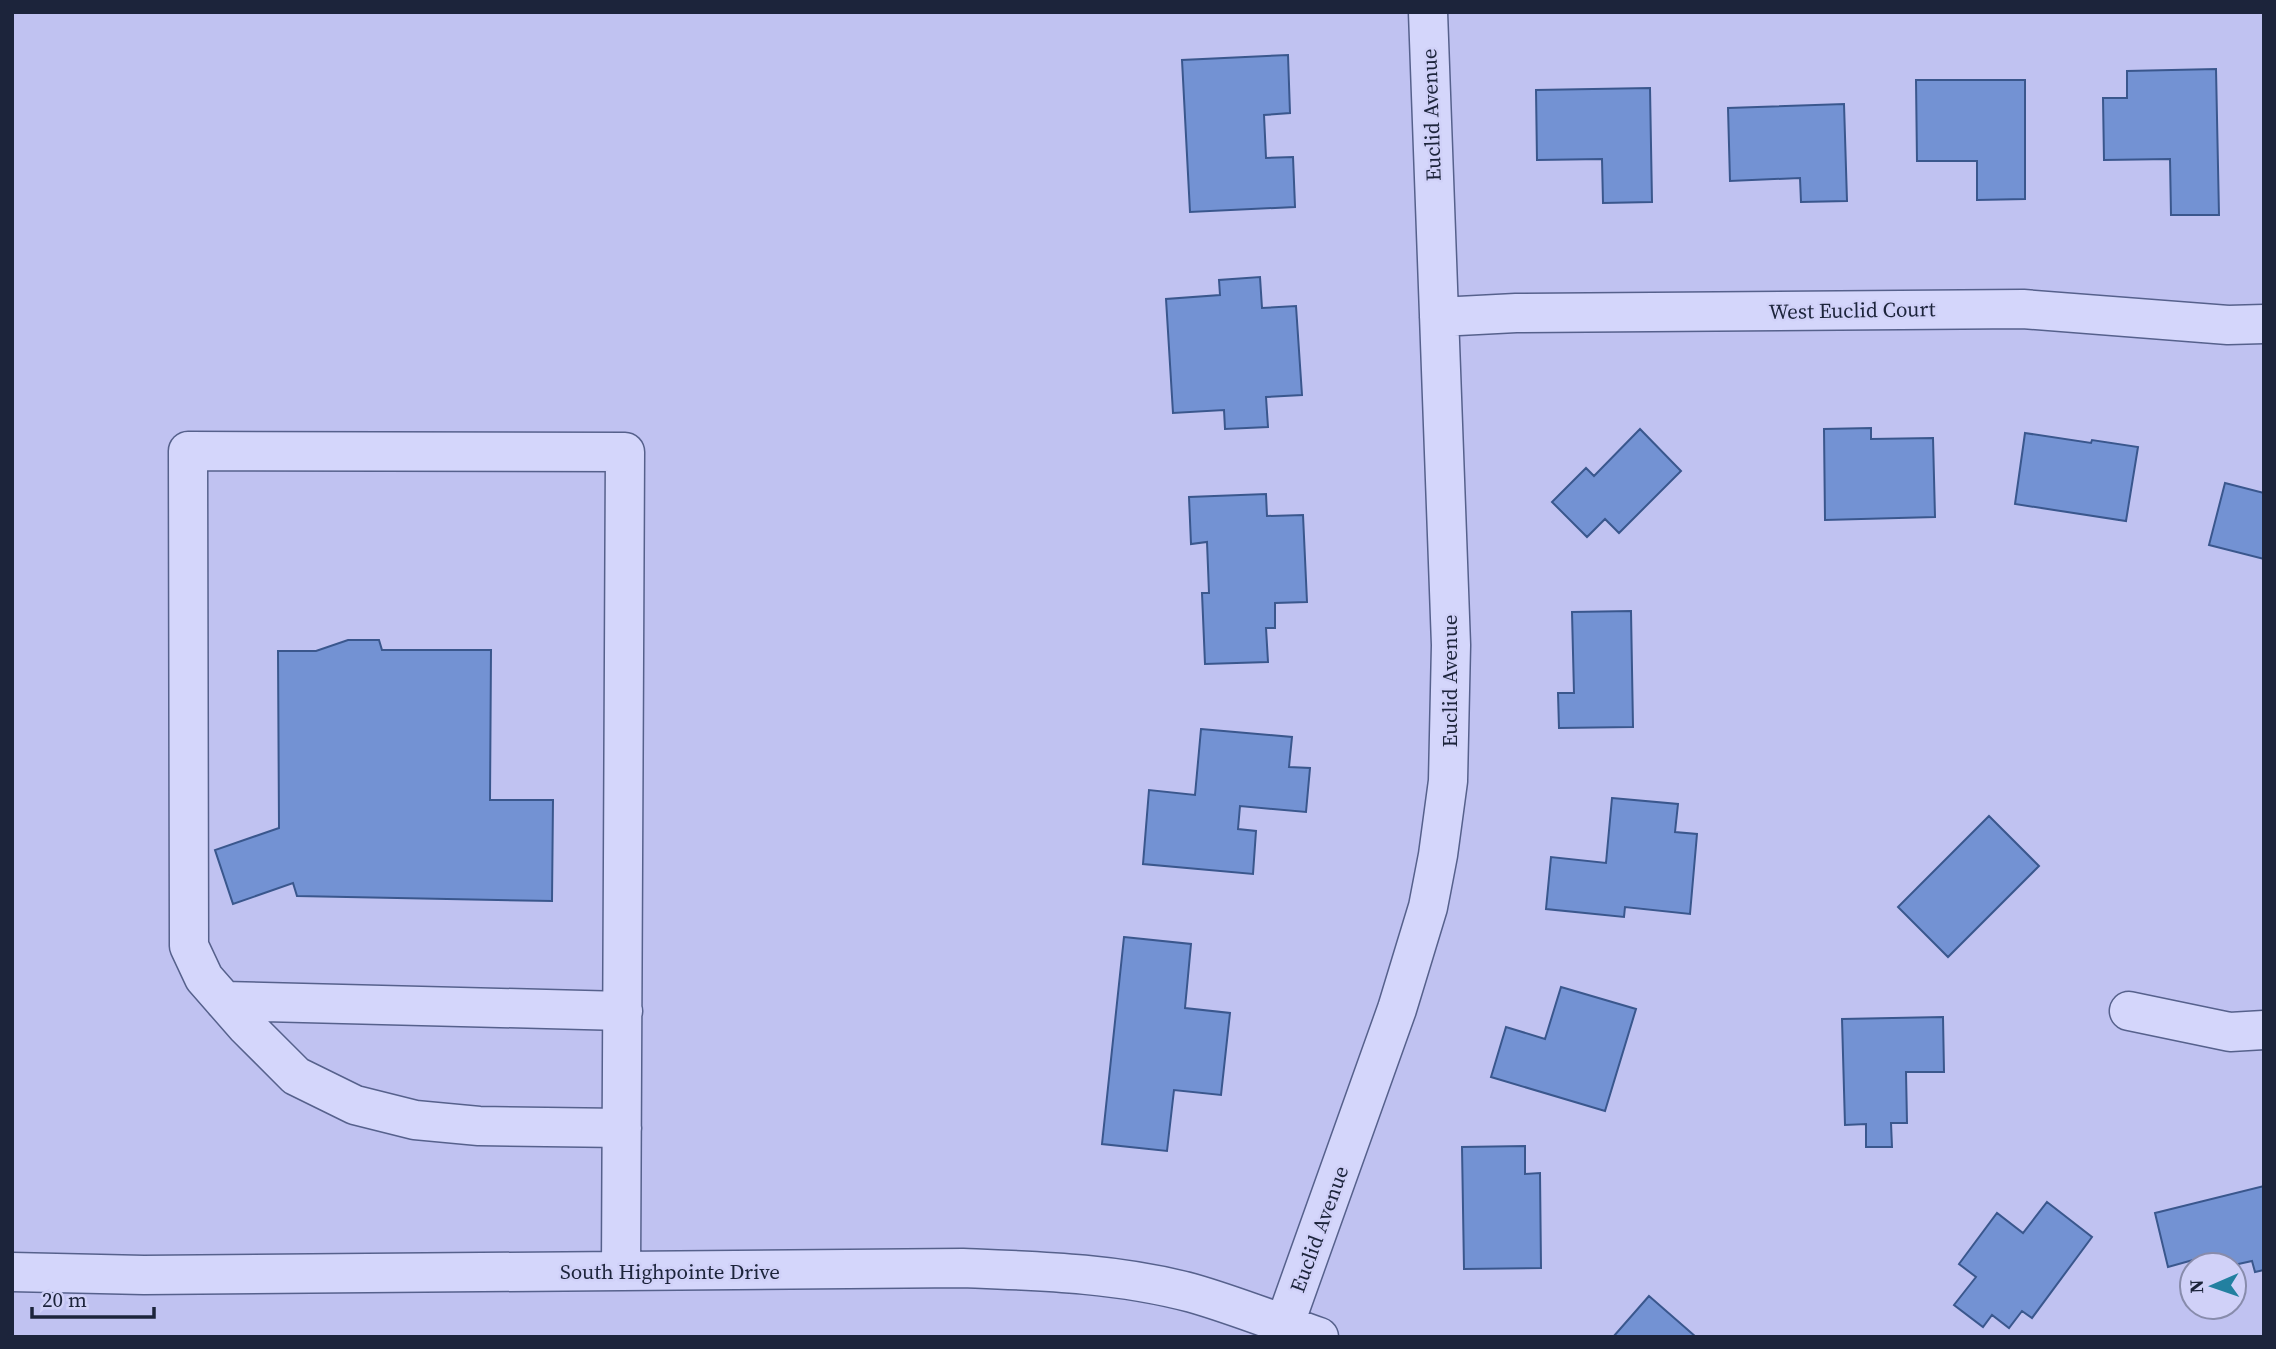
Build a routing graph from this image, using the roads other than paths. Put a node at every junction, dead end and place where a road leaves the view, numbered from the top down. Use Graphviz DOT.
graph roads {
  1 [pos="1428,12"];
  2 [pos="1439,317"];
  3 [pos="2264,324"];
  4 [pos="224,1000"];
  5 [pos="623,1011"];
  6 [pos="2129,1011"];
  7 [pos="2264,1030"];
  8 [pos="622,1128"];
  9 [pos="621,1271"];
  10 [pos="12,1272"];
  11 [pos="1294,1333"];
  1 -- 2 [label="street, Euclid Avenue"];
  2 -- 3 [label="street, West Euclid Court"];
  2 -- 11 [label="street, Euclid Avenue"];
  4 -- 5 [label="street"];
  4 -- 5 [label="street"];
  4 -- 8 [label="street"];
  5 -- 8 [label="street"];
  6 -- 7 [label="street"];
  8 -- 9 [label="street"];
  9 -- 10 [label="street, South Highpointe Drive"];
  9 -- 11 [label="street, South Highpointe Drive"];
}
